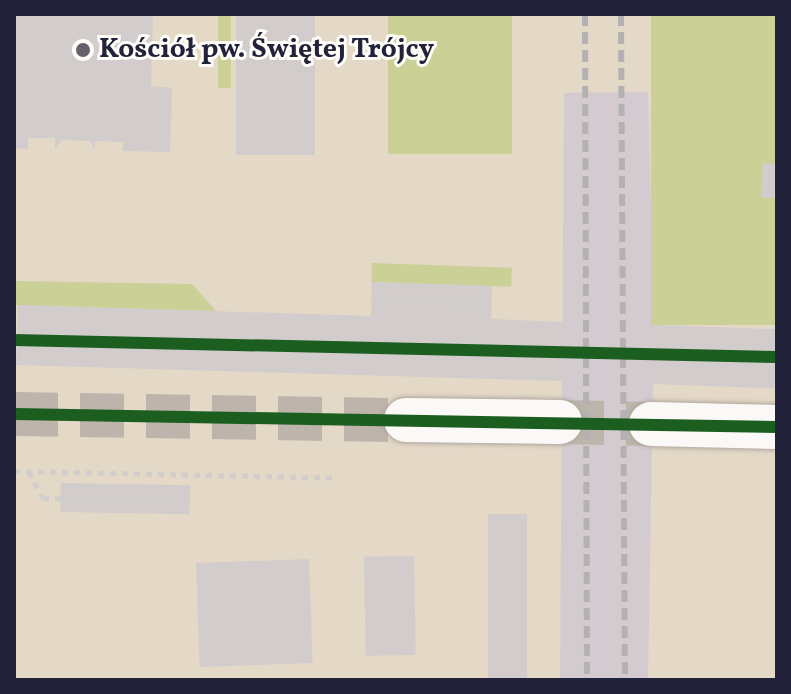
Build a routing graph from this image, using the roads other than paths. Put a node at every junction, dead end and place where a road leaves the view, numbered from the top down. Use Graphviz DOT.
graph roads {
  1 [pos="406,420"];
  2 [pos="560,422"];
  3 [pos="651,424"];
  4 [pos="777,427"];
  1 -- 2 [label="street"];
  3 -- 4 [label="street"];
}
